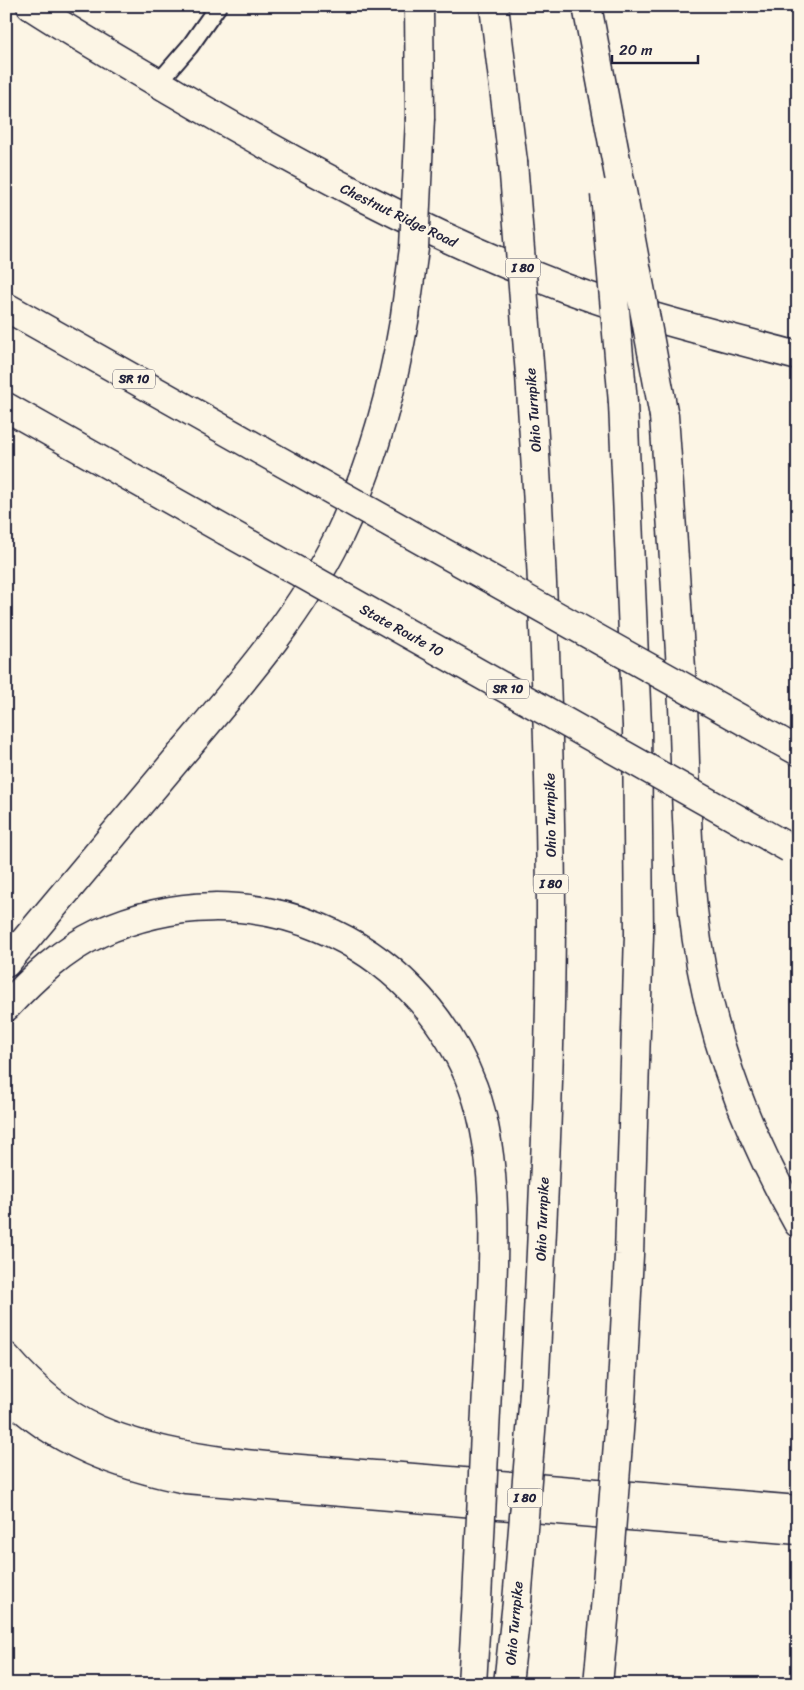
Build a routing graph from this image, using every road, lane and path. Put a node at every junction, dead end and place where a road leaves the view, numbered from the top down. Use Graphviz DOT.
graph roads {
  1 [pos="31,6"];
  2 [pos="218,6"];
  3 [pos="419,6"];
  4 [pos="494,6"];
  5 [pos="586,6"];
  6 [pos="158,83"];
  7 [pos="615,198"];
  8 [pos="6,307"];
  9 [pos="798,356"];
  10 [pos="6,407"];
  11 [pos="788,746"];
  12 [pos="794,850"];
  13 [pos="6,963"];
  14 [pos="6,1007"];
  15 [pos="798,1223"];
  16 [pos="6,1357"];
  17 [pos="6,1392"];
  18 [pos="798,1510"];
  19 [pos="798,1530"];
  20 [pos="472,1684"];
  21 [pos="508,1684"];
  22 [pos="598,1684"];
  1 -- 6 [label="main road, Chestnut Ridge Road"];
  2 -- 6 [label="lane"];
  3 -- 13 [label="main road, bridge"];
  4 -- 21 [label="main road, Ohio Turnpike / I 80, bridge"];
  5 -- 7 [label="main road"];
  6 -- 9 [label="main road, Chestnut Ridge Road"];
  7 -- 15 [label="main road, bridge"];
  7 -- 22 [label="main road, bridge"];
  8 -- 11 [label="main road, SR 10, bridge"];
  10 -- 12 [label="main road, State Route 10 / SR 10, bridge"];
  14 -- 20 [label="main road, bridge"];
  16 -- 18 [label="main road"];
  17 -- 19 [label="main road"];
}
